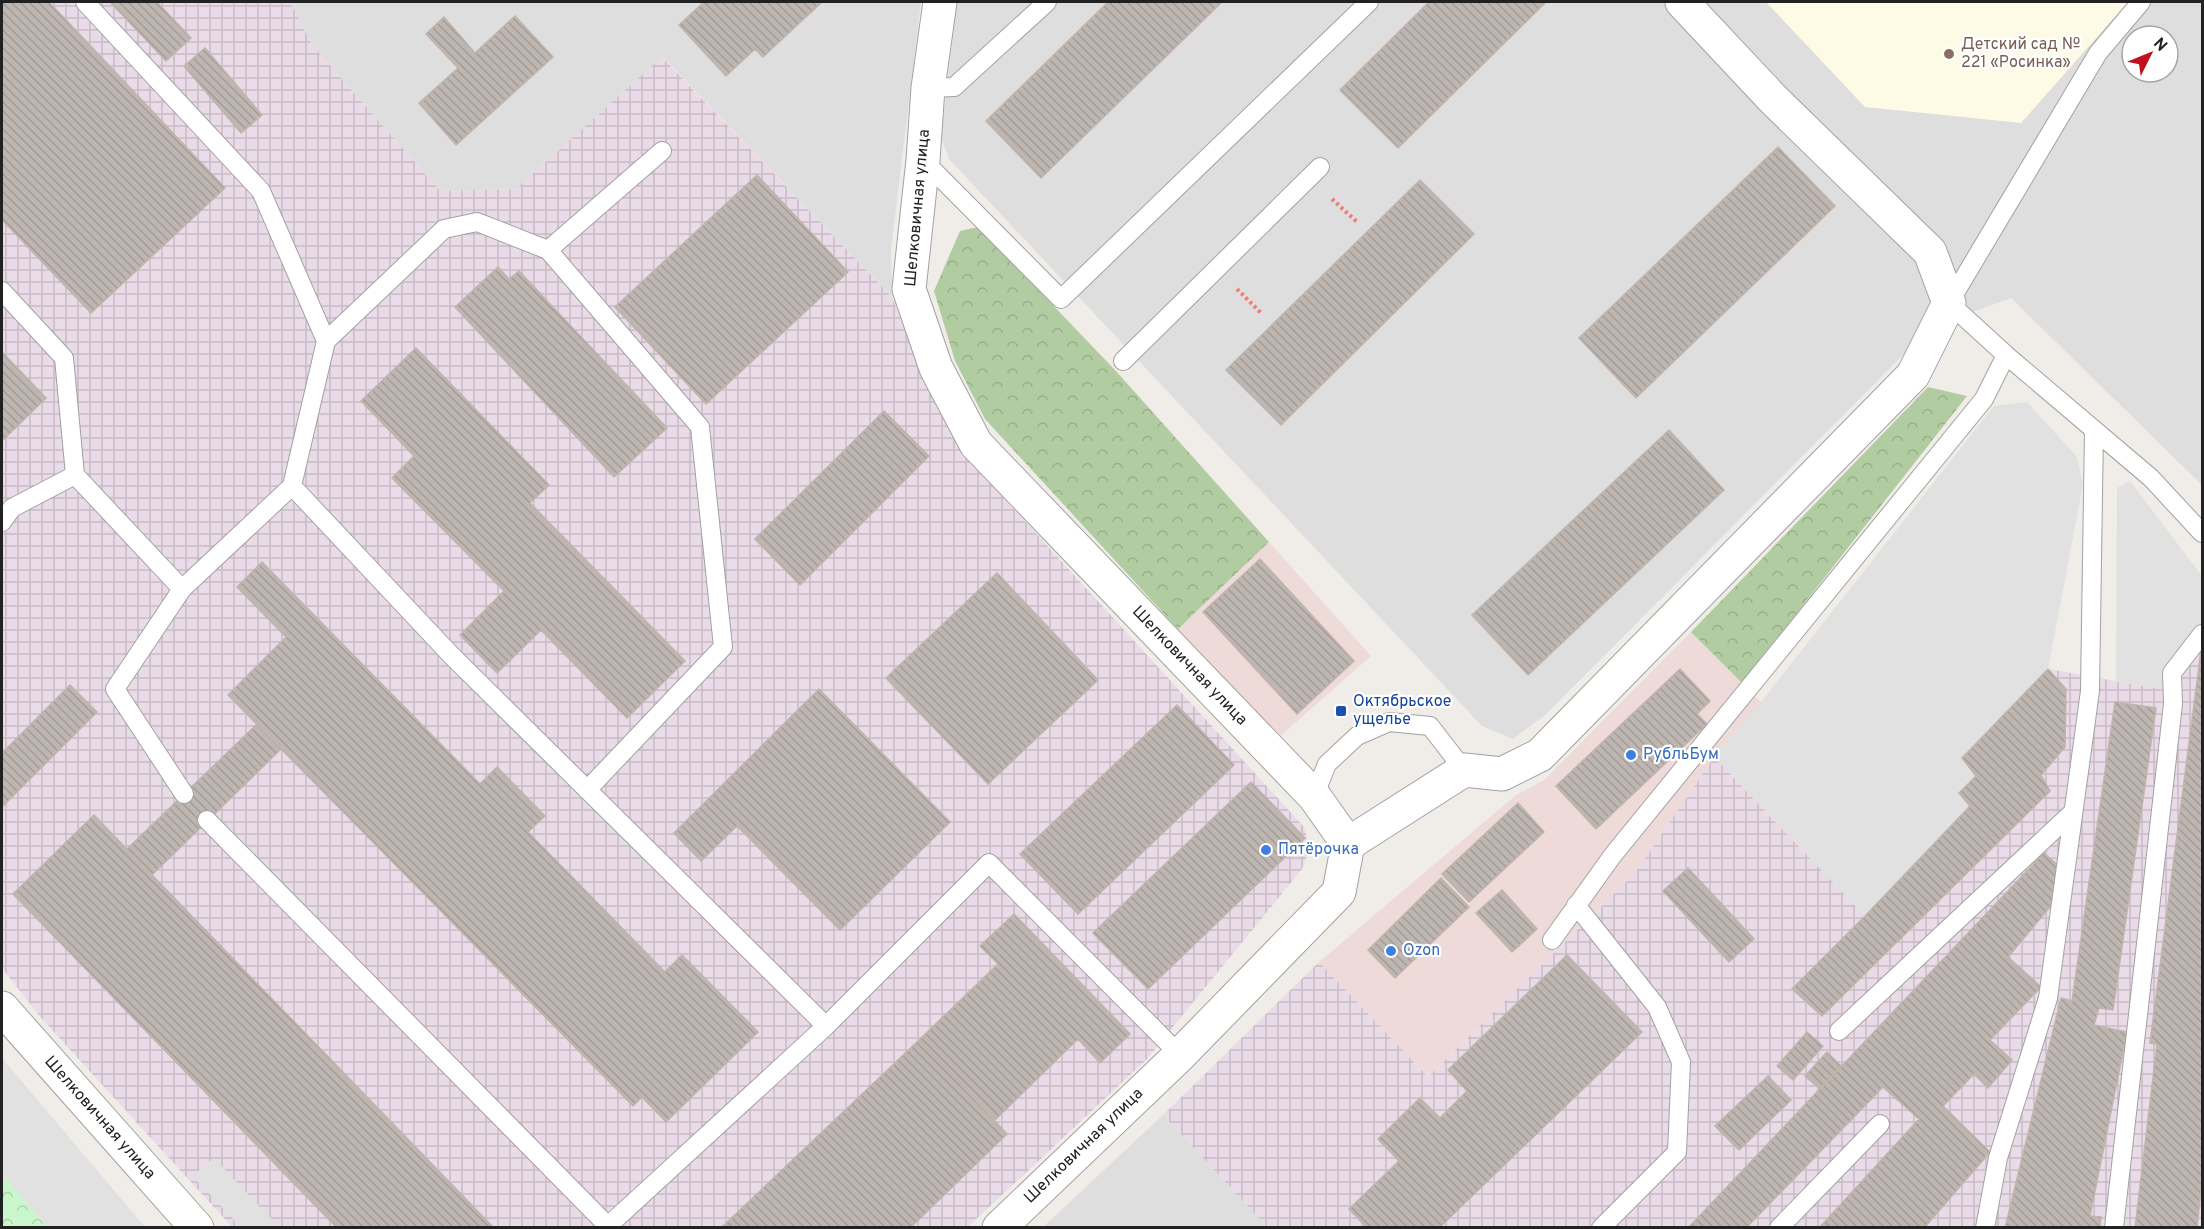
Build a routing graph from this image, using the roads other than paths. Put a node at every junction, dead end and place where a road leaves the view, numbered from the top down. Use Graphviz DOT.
graph roads {
  1 [pos="85,2"];
  2 [pos="940,2"];
  3 [pos="1047,2"];
  4 [pos="1369,2"];
  5 [pos="1682,2"];
  6 [pos="2141,2"];
  7 [pos="928,88"];
  8 [pos="662,151"];
  9 [pos="923,160"];
  10 [pos="1320,167"];
  11 [pos="548,250"];
  12 [pos="2,291"];
  13 [pos="1949,303"];
  14 [pos="326,341"];
  15 [pos="2006,356"];
  16 [pos="1123,361"];
  17 [pos="2094,430"];
  18 [pos="75,475"];
  19 [pos="292,486"];
  20 [pos="2,522"];
  21 [pos="2202,533"];
  22 [pos="182,589"];
  23 [pos="2202,634"];
  24 [pos="1464,770"];
  25 [pos="587,790"];
  26 [pos="184,794"];
  27 [pos="1314,796"];
  28 [pos="2073,812"];
  29 [pos="207,820"];
  30 [pos="1348,844"];
  31 [pos="1576,905"];
  32 [pos="1552,940"];
  33 [pos="2,1008"];
  34 [pos="826,1026"];
  35 [pos="1839,1031"];
  36 [pos="1180,1055"];
  37 [pos="1880,1124"];
  38 [pos="197,1227"];
  39 [pos="999,1227"];
  40 [pos="1601,1227"];
  41 [pos="1779,1227"];
  42 [pos="1985,1227"];
  43 [pos="2114,1227"];
  1 -- 14 [label="lane"];
  2 -- 7 [label="street, Шелковичная улица"];
  3 -- 7 [label="lane"];
  4 -- 9 [label="lane"];
  5 -- 13 [label="street"];
  6 -- 13 [label="lane"];
  7 -- 9 [label="street, Шелковичная улица"];
  8 -- 11 [label="lane"];
  9 -- 27 [label="street, Шелковичная улица"];
  10 -- 16 [label="lane"];
  11 -- 14 [label="lane"];
  11 -- 25 [label="lane"];
  12 -- 18 [label="lane"];
  13 -- 15 [label="lane"];
  13 -- 24 [label="street"];
  14 -- 19 [label="lane"];
  15 -- 17 [label="lane"];
  15 -- 31 [label="lane"];
  17 -- 21 [label="lane"];
  17 -- 28 [label="lane"];
  18 -- 20 [label="lane"];
  18 -- 22 [label="lane"];
  19 -- 22 [label="lane"];
  19 -- 25 [label="lane"];
  22 -- 26 [label="lane"];
  23 -- 43 [label="lane"];
  24 -- 27 [label="lane"];
  24 -- 30 [label="street"];
  25 -- 34 [label="lane"];
  27 -- 30 [label="street, Шелковичная улица"];
  28 -- 35 [label="lane"];
  28 -- 42 [label="lane"];
  29 -- 34 [label="lane"];
  30 -- 36 [label="street, Шелковичная улица"];
  31 -- 32 [label="lane"];
  31 -- 40 [label="lane"];
  33 -- 38 [label="street, Шелковичная улица"];
  34 -- 36 [label="lane"];
  36 -- 39 [label="street, Шелковичная улица"];
  37 -- 41 [label="lane"];
}
